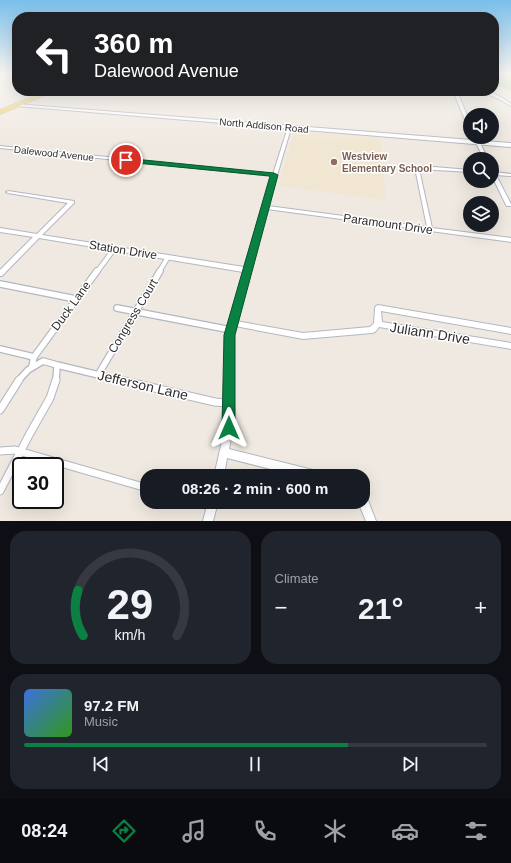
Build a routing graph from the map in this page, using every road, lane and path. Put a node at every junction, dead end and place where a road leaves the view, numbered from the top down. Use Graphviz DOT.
graph roads {
  1 [pos="34,98"];
  2 [pos="458,98"];
  3 [pos="500,98"];
  4 [pos="18,105"];
  5 [pos="511,105"];
  6 [pos="463,110"];
  7 [pos="0,112"];
  8 [pos="289,128"];
  9 [pos="463,142"];
  10 [pos="494,144"];
  11 [pos="511,145"];
  12 [pos="0,147"];
  13 [pos="463,170"];
  14 [pos="499,173"];
  15 [pos="274,175"];
  16 [pos="511,175"];
  17 [pos="499,186"];
  18 [pos="8,192"];
  19 [pos="509,205"];
  20 [pos="265,207"];
  21 [pos="430,229"];
  22 [pos="0,230"];
  23 [pos="38,236"];
  24 [pos="511,240"];
  25 [pos="114,249"];
  26 [pos="168,257"];
  27 [pos="247,270"];
  28 [pos="0,274"];
  29 [pos="0,284"];
  30 [pos="76,299"];
  31 [pos="117,308"];
  32 [pos="136,311"];
  33 [pos="378,324"];
  34 [pos="232,327"];
  35 [pos="511,331"];
  36 [pos="511,346"];
  37 [pos="0,349"];
  38 [pos="34,357"];
  39 [pos="57,365"];
  40 [pos="32,366"];
  41 [pos="98,374"];
  42 [pos="228,403"];
  43 [pos="0,410"];
  44 [pos="0,451"];
  45 [pos="21,452"];
  46 [pos="225,453"];
  47 [pos="221,469"];
  48 [pos="289,469"];
  49 [pos="140,486"];
  50 [pos="0,491"];
  51 [pos="211,509"];
  52 [pos="366,509"];
  53 [pos="208,521"];
  54 [pos="371,521"];
  1 -- 4 [label="main road"];
  2 -- 6 [label="street"];
  3 -- 5 [label="street"];
  4 -- 7 [label="main road"];
  4 -- 8 [label="street, North Addison Road"];
  8 -- 9 [label="street, North Addison Road"];
  8 -- 15 [label="street"];
  10 -- 11 [label="street, North Addison Road"];
  12 -- 15 [label="street, Dalewood Avenue"];
  13 -- 21 [label="street"];
  14 -- 16 [label="street"];
  15 -- 20 [label="street"];
  17 -- 19 [label="street"];
  18 -- 23 [label="street"];
  20 -- 21 [label="street, Paramount Drive"];
  20 -- 27 [label="street"];
  21 -- 24 [label="street, Paramount Drive"];
  22 -- 23 [label="street, Station Drive"];
  23 -- 25 [label="street, Station Drive"];
  23 -- 28 [label="street"];
  25 -- 26 [label="street, Station Drive"];
  25 -- 30 [label="street, Duck Lane"];
  26 -- 27 [label="street, Station Drive"];
  26 -- 32 [label="street, Congress Court"];
  27 -- 34 [label="street"];
  29 -- 30 [label="street"];
  30 -- 38 [label="street, Duck Lane"];
  31 -- 32 [label="street"];
  32 -- 34 [label="street"];
  32 -- 41 [label="street, Congress Court"];
  33 -- 34 [label="street, Juliann Drive"];
  33 -- 35 [label="street"];
  33 -- 36 [label="street, Juliann Drive"];
  34 -- 42 [label="street"];
  37 -- 38 [label="street"];
  38 -- 40 [label="street, Duck Lane"];
  39 -- 40 [label="street, Jefferson Lane"];
  39 -- 41 [label="street, Jefferson Lane"];
  39 -- 45 [label="street"];
  40 -- 43 [label="street"];
  41 -- 42 [label="street, Jefferson Lane"];
  42 -- 46 [label="street"];
  44 -- 45 [label="street"];
  45 -- 49 [label="street"];
  45 -- 50 [label="street"];
  46 -- 47 [label="street"];
  46 -- 48 [label="street"];
  51 -- 53 [label="street"];
  52 -- 54 [label="street"];
}
